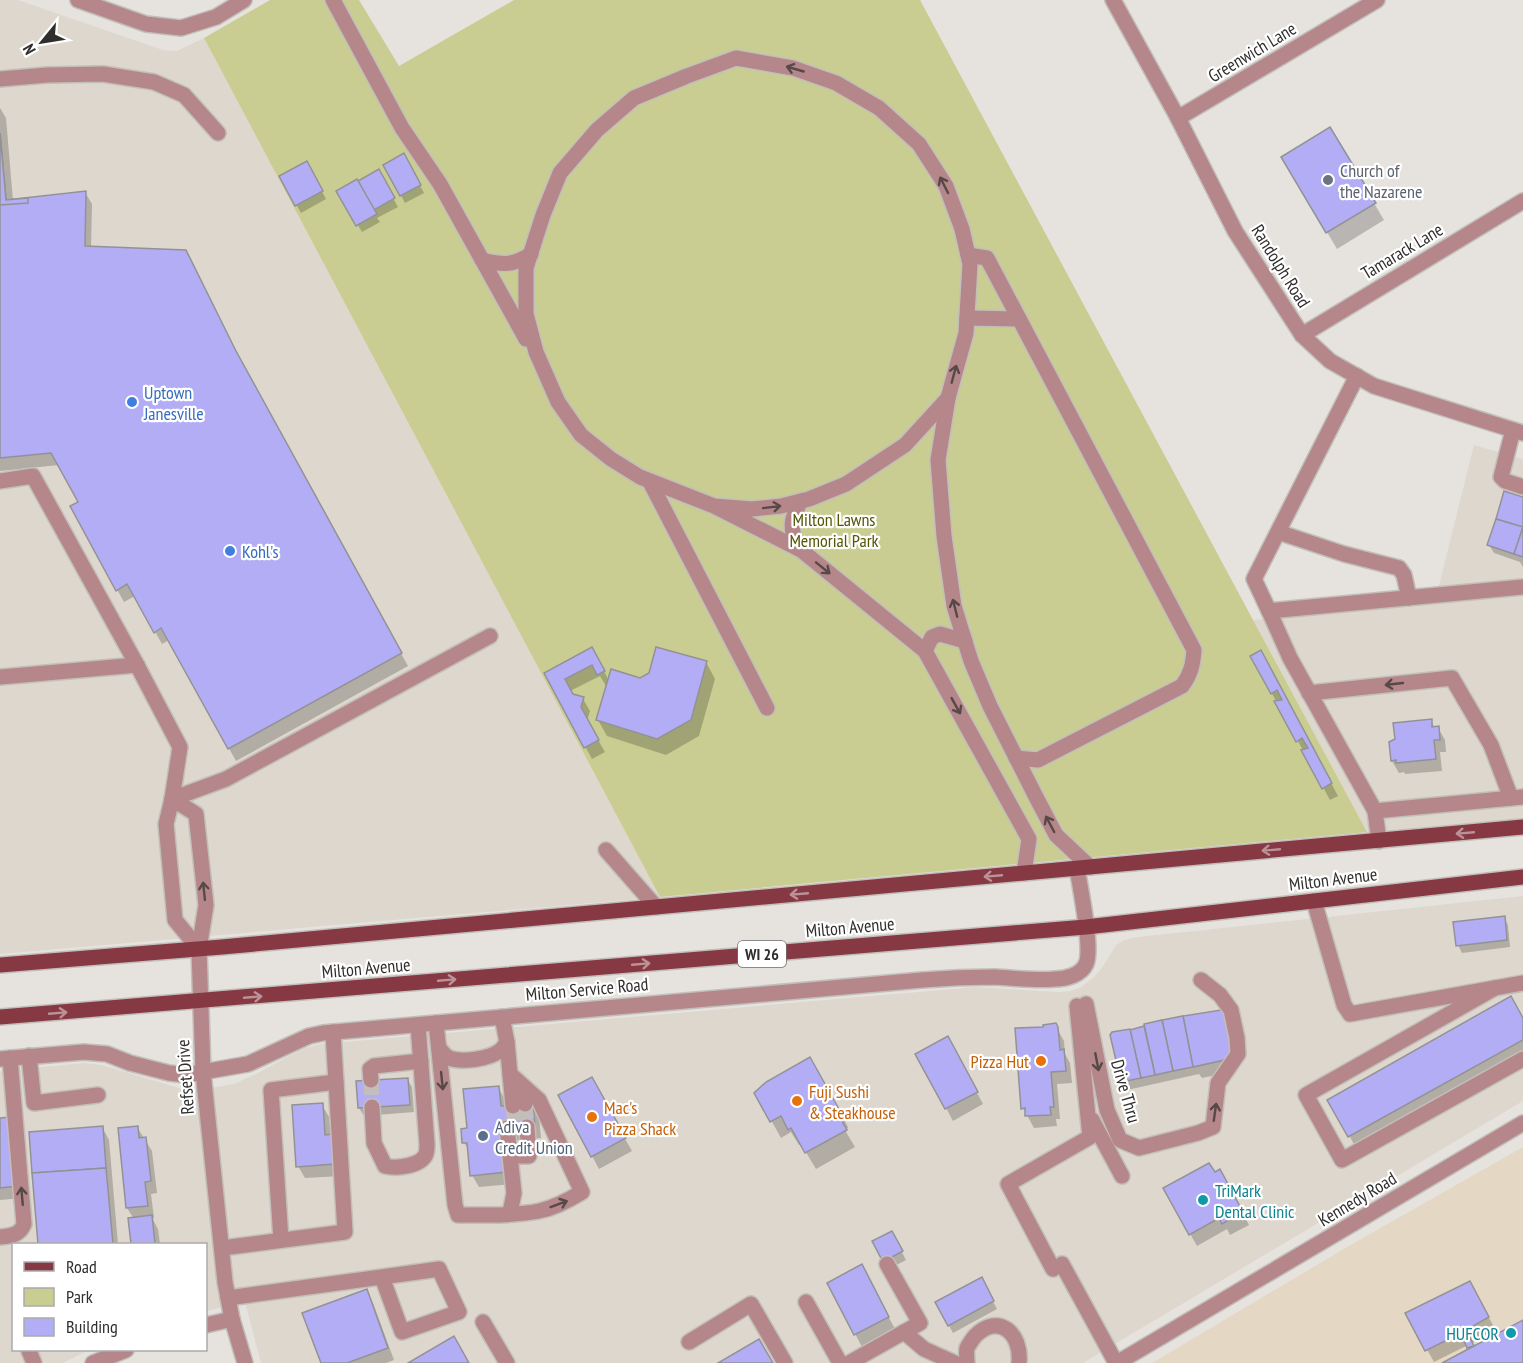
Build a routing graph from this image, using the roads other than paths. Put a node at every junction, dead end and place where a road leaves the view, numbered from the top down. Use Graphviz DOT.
graph roads {
  1 [pos="78,0"];
  2 [pos="244,0"];
  3 [pos="333,0"];
  4 [pos="1113,0"];
  5 [pos="1377,0"];
  6 [pos="0,79"];
  7 [pos="1178,118"];
  8 [pos="218,133"];
  9 [pos="1523,201"];
  10 [pos="531,254"];
  11 [pos="968,255"];
  12 [pos="482,260"];
  13 [pos="967,318"];
  14 [pos="1019,319"];
  15 [pos="1302,335"];
  16 [pos="545,373"];
  17 [pos="1358,376"];
  18 [pos="948,398"];
  19 [pos="1518,431"];
  20 [pos="0,481"];
  21 [pos="650,482"];
  22 [pos="1523,488"];
  23 [pos="801,501"];
  24 [pos="714,506"];
  25 [pos="1278,532"];
  26 [pos="797,548"];
  27 [pos="1523,587"];
  28 [pos="1409,598"];
  29 [pos="1269,611"];
  30 [pos="490,636"];
  31 [pos="964,641"];
  32 [pos="925,651"];
  33 [pos="136,665"];
  34 [pos="0,677"];
  35 [pos="1309,693"];
  36 [pos="767,708"];
  37 [pos="1016,758"];
  38 [pos="1038,760"];
  39 [pos="1036,797"];
  40 [pos="1517,797"];
  41 [pos="172,799"];
  42 [pos="1375,811"];
  43 [pos="1523,827"];
  44 [pos="1379,841"];
  45 [pos="606,850"];
  46 [pos="1083,868"];
  47 [pos="1023,873"];
  48 [pos="1523,877"];
  49 [pos="1314,901"];
  50 [pos="656,907"];
  51 [pos="1086,927"];
  52 [pos="199,949"];
  53 [pos="0,965"];
  54 [pos="1201,980"];
  55 [pos="1523,983"];
  56 [pos="1495,988"];
  57 [pos="201,1001"];
  58 [pos="0,1017"];
  59 [pos="502,1017"];
  60 [pos="436,1023"];
  61 [pos="418,1024"];
  62 [pos="333,1032"];
  63 [pos="507,1042"];
  64 [pos="439,1048"];
  65 [pos="29,1056"];
  66 [pos="5,1058"];
  67 [pos="1523,1059"];
  68 [pos="421,1061"];
  69 [pos="203,1072"];
  70 [pos="510,1074"];
  71 [pos="371,1080"];
  72 [pos="336,1082"];
  73 [pos="98,1095"];
  74 [pos="514,1105"];
  75 [pos="372,1107"];
  76 [pos="1088,1113"];
  77 [pos="1523,1123"];
  78 [pos="1122,1176"];
  79 [pos="516,1213"];
  80 [pos="0,1237"];
  81 [pos="280,1240"];
  82 [pos="222,1248"];
  83 [pos="887,1264"];
  84 [pos="382,1277"];
  85 [pos="228,1298"];
  86 [pos="806,1302"];
  87 [pos="232,1318"];
  88 [pos="483,1322"];
  89 [pos="207,1325"];
  90 [pos="904,1332"];
  91 [pos="689,1341"];
  92 [pos="968,1347"];
  93 [pos="122,1351"];
  94 [pos="101,1357"];
  95 [pos="950,1361"];
  96 [pos="244,1363"];
  97 [pos="507,1363"];
  98 [pos="785,1363"];
  99 [pos="840,1363"];
  100 [pos="849,1363"];
  101 [pos="967,1363"];
  102 [pos="1019,1363"];
  103 [pos="1117,1363"];
  1 -- 2 [label="street"];
  3 -- 12 [label="street"];
  4 -- 7 [label="street, Randolph Road"];
  5 -- 7 [label="street, Greenwich Lane"];
  6 -- 8 [label="street"];
  7 -- 15 [label="street, Randolph Road"];
  9 -- 15 [label="street, Tamarack Lane"];
  11 -- 10 [label="street, one-way"];
  10 -- 12 [label="street"];
  10 -- 16 [label="street"];
  11 -- 13 [label="street"];
  11 -- 14 [label="street"];
  12 -- 16 [label="street"];
  13 -- 14 [label="street"];
  18 -- 13 [label="street, one-way"];
  14 -- 38 [label="street"];
  15 -- 17 [label="street, Randolph Road"];
  16 -- 21 [label="street"];
  17 -- 19 [label="street, Randolph Road"];
  17 -- 25 [label="street"];
  18 -- 23 [label="street"];
  31 -- 18 [label="street, one-way"];
  19 -- 22 [label="street"];
  20 -- 33 [label="street"];
  21 -- 24 [label="street"];
  21 -- 36 [label="street"];
  24 -- 23 [label="street, one-way"];
  23 -- 26 [label="street"];
  24 -- 26 [label="street"];
  25 -- 28 [label="street"];
  25 -- 29 [label="street"];
  26 -- 32 [label="street, one-way"];
  27 -- 28 [label="street"];
  28 -- 29 [label="street"];
  29 -- 35 [label="street"];
  30 -- 41 [label="street"];
  31 -- 32 [label="street"];
  31 -- 37 [label="street"];
  32 -- 47 [label="street, one-way"];
  33 -- 34 [label="street"];
  33 -- 41 [label="street"];
  40 -- 35 [label="street, one-way"];
  35 -- 42 [label="street"];
  37 -- 38 [label="street"];
  37 -- 39 [label="street"];
  38 -- 39 [label="street"];
  46 -- 39 [label="street, one-way"];
  40 -- 42 [label="street"];
  41 -- 52 [label="street"];
  52 -- 41 [label="street, Refset Drive, one-way"];
  42 -- 44 [label="street"];
  43 -- 44 [label="main road, Milton Avenue, one-way"];
  44 -- 46 [label="main road, Milton Avenue, one-way"];
  45 -- 50 [label="street"];
  46 -- 47 [label="main road, Milton Avenue"];
  46 -- 51 [label="street, Milton Service Road"];
  47 -- 50 [label="main road, Milton Avenue, one-way"];
  48 -- 49 [label="main road, Milton Avenue / WI 26"];
  49 -- 51 [label="main road, Milton Avenue / WI 26"];
  49 -- 56 [label="street"];
  50 -- 52 [label="main road, Milton Avenue"];
  57 -- 51 [label="main road, Milton Avenue / WI 26, one-way"];
  51 -- 59 [label="street, Milton Service Road"];
  52 -- 53 [label="main road, Milton Avenue"];
  52 -- 57 [label="street, Refset Drive"];
  76 -- 54 [label="street, Drive Thru, one-way"];
  55 -- 56 [label="street"];
  56 -- 67 [label="street"];
  58 -- 57 [label="main road, Milton Avenue / WI 26, one-way"];
  57 -- 69 [label="street, Refset Drive"];
  59 -- 60 [label="street, Milton Service Road"];
  59 -- 63 [label="street"];
  60 -- 61 [label="street, Milton Service Road"];
  60 -- 64 [label="street"];
  61 -- 62 [label="street, Milton Service Road"];
  61 -- 68 [label="street"];
  62 -- 69 [label="street, Milton Service Road"];
  62 -- 72 [label="street"];
  63 -- 64 [label="street"];
  63 -- 70 [label="street"];
  64 -- 79 [label="street, one-way"];
  65 -- 66 [label="street, Milton Service Road"];
  65 -- 69 [label="street, Milton Service Road"];
  65 -- 73 [label="street"];
  80 -- 66 [label="street, one-way"];
  68 -- 71 [label="street"];
  68 -- 75 [label="street"];
  69 -- 82 [label="street, Refset Drive"];
  70 -- 74 [label="street"];
  79 -- 70 [label="street, one-way"];
  72 -- 81 [label="street"];
  72 -- 81 [label="street"];
  76 -- 78 [label="street"];
  76 -- 103 [label="street"];
  77 -- 103 [label="street, Kennedy Road"];
  79 -- 79 [label="street"];
  81 -- 82 [label="street"];
  82 -- 85 [label="street, Refset Drive"];
  83 -- 90 [label="street"];
  84 -- 84 [label="street"];
  84 -- 85 [label="street"];
  85 -- 87 [label="street, Refset Drive"];
  86 -- 99 [label="street"];
  87 -- 89 [label="street"];
  87 -- 96 [label="street, Refset Drive"];
  88 -- 97 [label="street"];
  90 -- 95 [label="street"];
  90 -- 100 [label="street"];
  91 -- 98 [label="street"];
  92 -- 95 [label="street"];
  92 -- 101 [label="street"];
  92 -- 102 [label="street"];
  93 -- 94 [label="street"];
}
